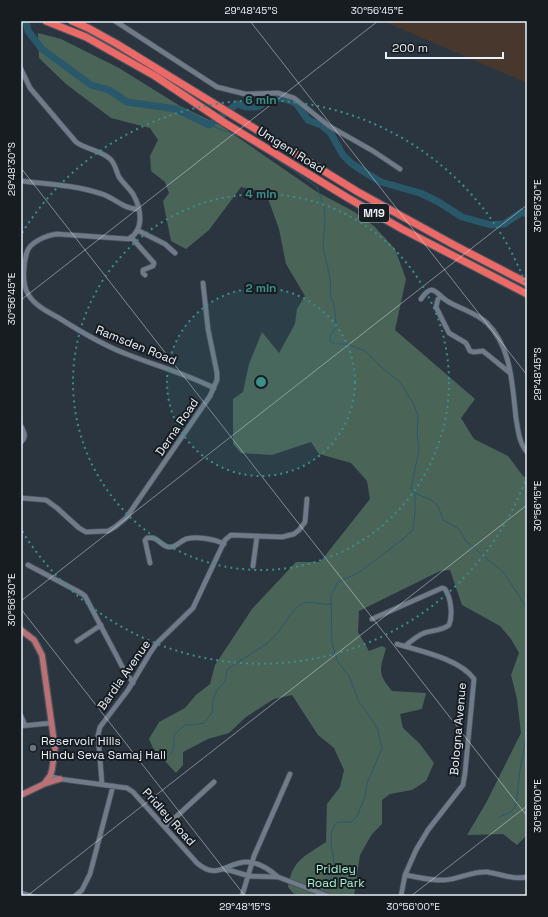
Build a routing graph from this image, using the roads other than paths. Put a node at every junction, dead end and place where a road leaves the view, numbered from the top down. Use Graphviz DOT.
graph roads {
  1 [pos="46,21"];
  2 [pos="72,21"];
  3 [pos="115,21"];
  4 [pos="123,23"];
  5 [pos="21,69"];
  6 [pos="400,169"];
  7 [pos="21,181"];
  8 [pos="139,209"];
  9 [pos="137,230"];
  10 [pos="131,237"];
  11 [pos="175,253"];
  12 [pos="145,275"];
  13 [pos="22,280"];
  14 [pos="203,283"];
  15 [pos="527,283"];
  16 [pos="527,294"];
  17 [pos="441,296"];
  18 [pos="421,299"];
  19 [pos="510,373"];
  20 [pos="214,388"];
  21 [pos="21,426"];
  22 [pos="21,442"];
  23 [pos="527,452"];
  24 [pos="21,498"];
  25 [pos="307,499"];
  26 [pos="257,536"];
  27 [pos="224,544"];
  28 [pos="150,563"];
  29 [pos="28,565"];
  30 [pos="252,566"];
  31 [pos="372,619"];
  32 [pos="100,625"];
  33 [pos="21,630"];
  34 [pos="78,641"];
  35 [pos="397,644"];
  36 [pos="405,646"];
  37 [pos="132,683"];
  38 [pos="21,716"];
  39 [pos="52,723"];
  40 [pos="23,726"];
  41 [pos="290,774"];
  42 [pos="50,776"];
  43 [pos="60,779"];
  44 [pos="214,782"];
  45 [pos="44,784"];
  46 [pos="102,784"];
  47 [pos="113,786"];
  48 [pos="21,796"];
  49 [pos="165,827"];
  50 [pos="252,863"];
  51 [pos="223,870"];
  52 [pos="405,875"];
  53 [pos="249,876"];
  54 [pos="278,877"];
  55 [pos="527,877"];
  56 [pos="21,893"];
  57 [pos="31,896"];
  58 [pos="75,896"];
  59 [pos="242,896"];
  60 [pos="328,896"];
  61 [pos="401,896"];
  1 -- 16 [label="highway, Umgeni Road / M19"];
  2 -- 15 [label="highway, Umgeni Road / M19"];
  3 -- 4 [label="street"];
  4 -- 6 [label="street"];
  5 -- 8 [label="street"];
  7 -- 8 [label="street"];
  8 -- 9 [label="street"];
  9 -- 10 [label="street"];
  9 -- 11 [label="street"];
  10 -- 12 [label="street"];
  10 -- 13 [label="street"];
  13 -- 20 [label="street, Ramsden Road"];
  14 -- 20 [label="street, Derna Road"];
  17 -- 18 [label="street"];
  17 -- 19 [label="street"];
  17 -- 19 [label="street"];
  19 -- 23 [label="street"];
  20 -- 24 [label="street, Derna Road"];
  21 -- 22 [label="street"];
  25 -- 26 [label="street"];
  26 -- 27 [label="street"];
  26 -- 30 [label="street"];
  27 -- 28 [label="street"];
  27 -- 37 [label="street, Bardia Avenue"];
  29 -- 32 [label="street"];
  31 -- 36 [label="street"];
  32 -- 34 [label="street"];
  32 -- 37 [label="street"];
  33 -- 39 [label="main road"];
  35 -- 36 [label="street, Bologna Avenue"];
  36 -- 52 [label="street, Bologna Avenue"];
  37 -- 46 [label="street, Bardia Avenue"];
  38 -- 40 [label="street"];
  39 -- 40 [label="street"];
  39 -- 42 [label="main road"];
  41 -- 50 [label="street"];
  42 -- 43 [label="street, Pridley Road"];
  42 -- 45 [label="main road"];
  43 -- 45 [label="main road"];
  43 -- 46 [label="street, Pridley Road"];
  44 -- 49 [label="street"];
  45 -- 48 [label="main road"];
  46 -- 47 [label="street, Pridley Road"];
  47 -- 49 [label="street, Pridley Road"];
  47 -- 58 [label="street"];
  49 -- 51 [label="street, Pridley Road"];
  50 -- 51 [label="street, Pridley Road"];
  50 -- 53 [label="street"];
  50 -- 54 [label="street, Pridley Road"];
  51 -- 53 [label="street, Pridley Road"];
  52 -- 55 [label="street"];
  52 -- 61 [label="street, Bologna Avenue"];
  53 -- 54 [label="street, Pridley Road"];
  53 -- 59 [label="street"];
  54 -- 60 [label="street, Pridley Road"];
  56 -- 57 [label="street"];
}
